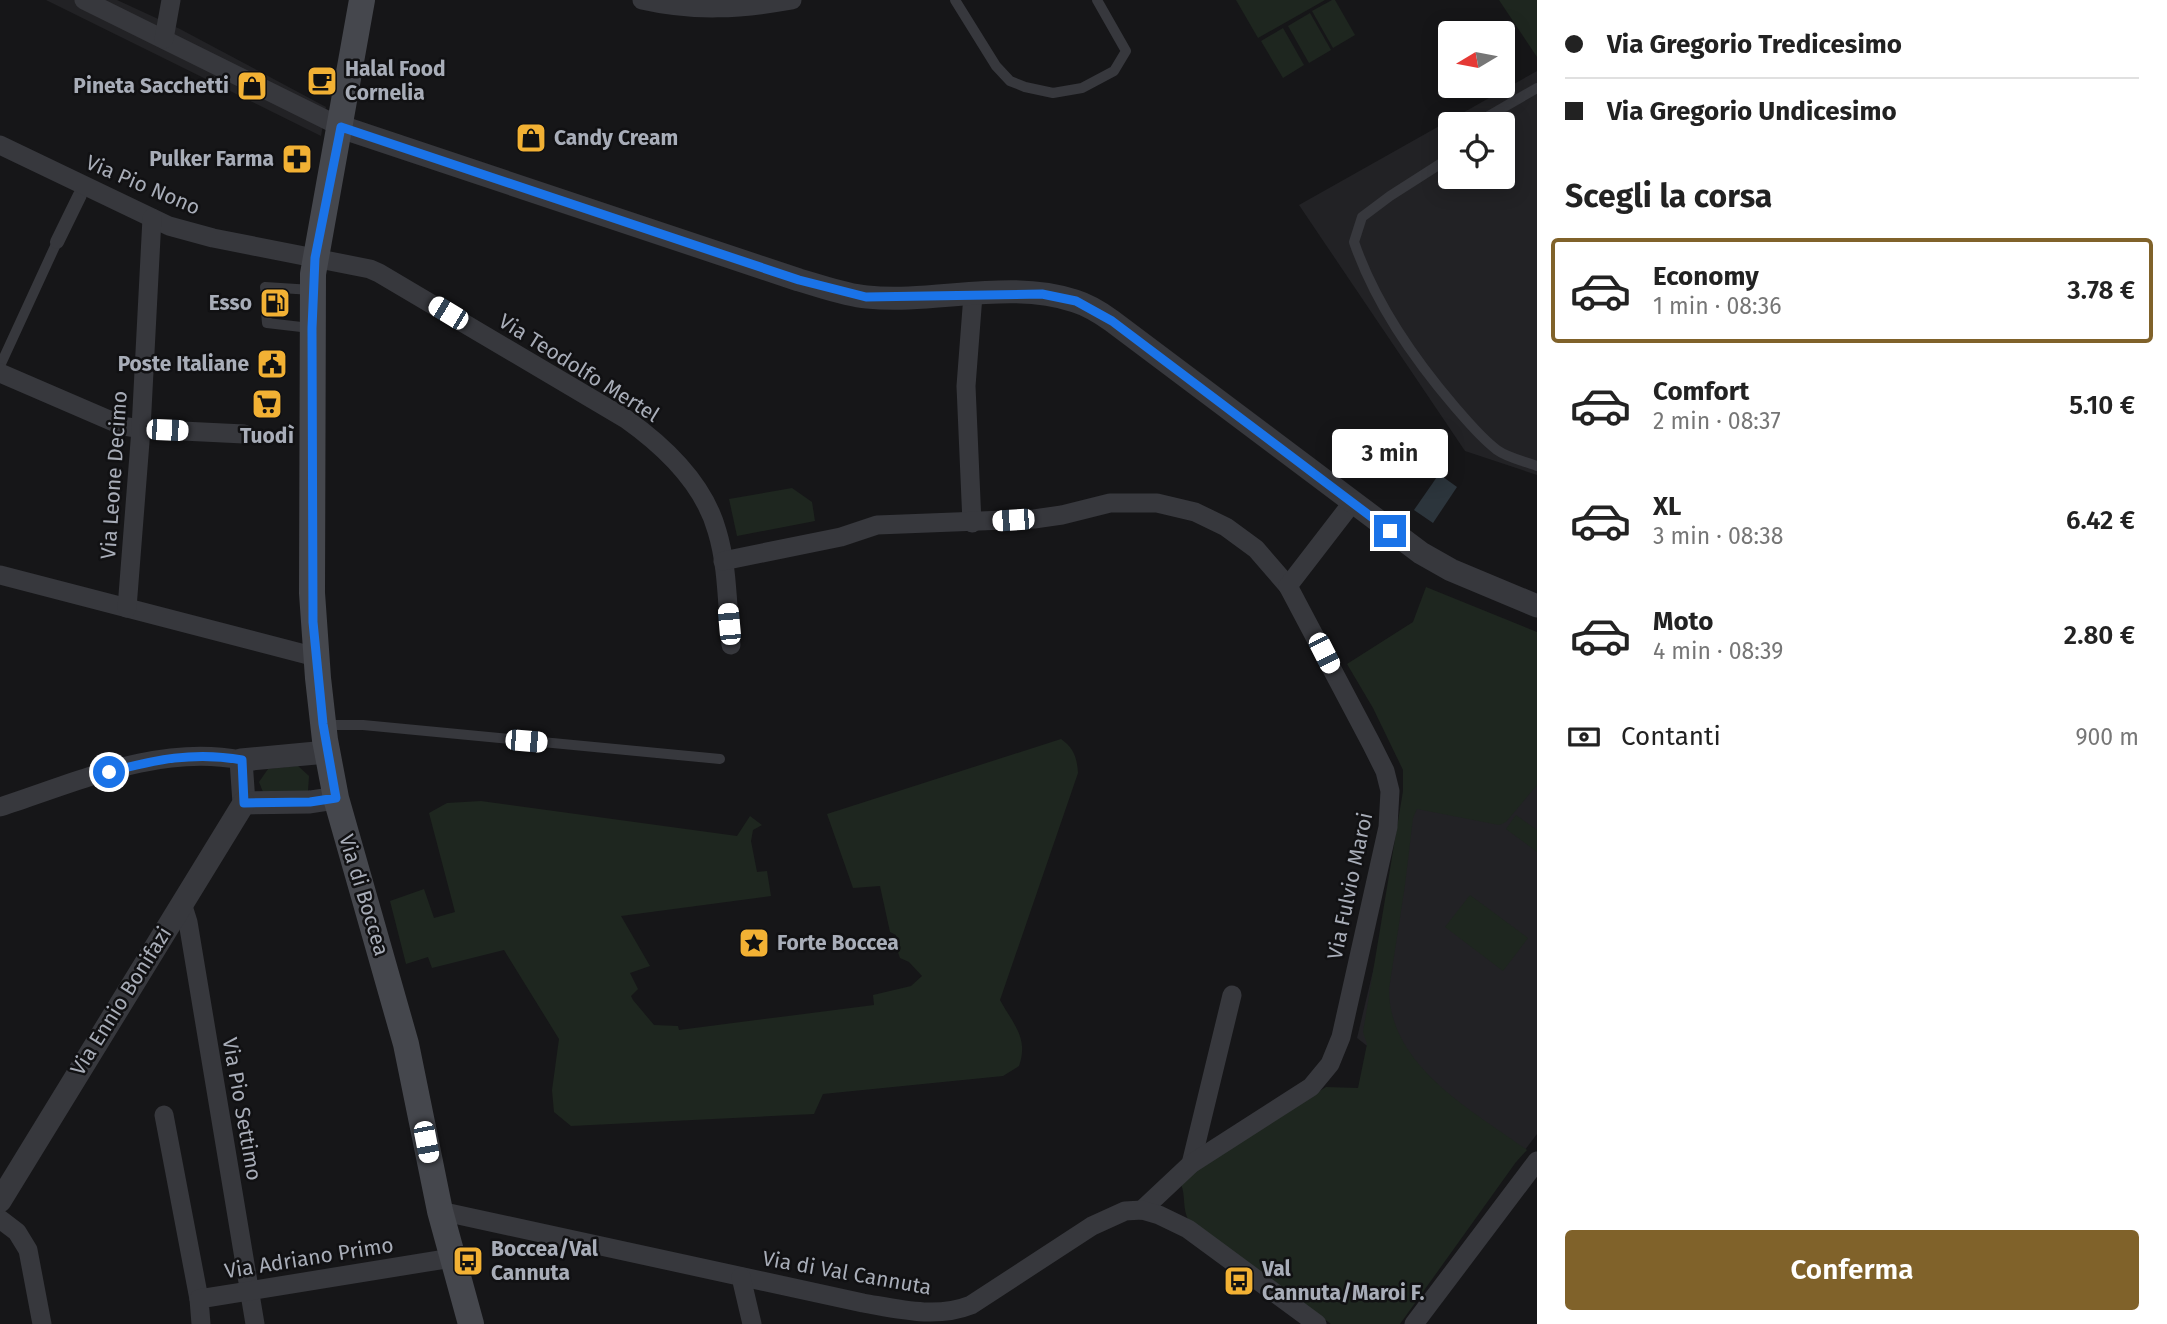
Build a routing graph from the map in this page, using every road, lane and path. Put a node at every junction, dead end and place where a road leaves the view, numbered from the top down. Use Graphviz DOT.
graph roads {
  1 [pos="84,0"];
  2 [pos="171,0"];
  3 [pos="362,0"];
  4 [pos="642,0"];
  5 [pos="792,0"];
  6 [pos="955,0"];
  7 [pos="1097,0"];
  8 [pos="739,4"];
  9 [pos="164,39"];
  10 [pos="1537,88"];
  11 [pos="1496,112"];
  12 [pos="341,127"];
  13 [pos="0,145"];
  14 [pos="1438,165"];
  15 [pos="80,195"];
  16 [pos="152,218"];
  17 [pos="57,242"];
  18 [pos="315,258"];
  19 [pos="313,290"];
  20 [pos="266,294"];
  21 [pos="973,295"];
  22 [pos="266,312"];
  23 [pos="312,328"];
  24 [pos="0,366"];
  25 [pos="0,373"];
  26 [pos="141,429"];
  27 [pos="244,434"];
  28 [pos="289,437"];
  29 [pos="1537,466"];
  30 [pos="1352,503"];
  31 [pos="972,523"];
  32 [pos="723,561"];
  33 [pos="0,575"];
  34 [pos="1288,586"];
  35 [pos="1537,606"];
  36 [pos="127,608"];
  37 [pos="731,645"];
  38 [pos="316,657"];
  39 [pos="323,724"];
  40 [pos="327,752"];
  41 [pos="720,759"];
  42 [pos="242,760"];
  43 [pos="336,798"];
  44 [pos="244,803"];
  45 [pos="0,805"];
  46 [pos="181,903"];
  47 [pos="1232,995"];
  48 [pos="164,1115"];
  49 [pos="1537,1161"];
  50 [pos="1191,1164"];
  51 [pos="0,1201"];
  52 [pos="440,1210"];
  53 [pos="1142,1210"];
  54 [pos="0,1219"];
  55 [pos="452,1258"];
  56 [pos="741,1277"];
  57 [pos="250,1291"];
  58 [pos="199,1299"];
  59 [pos="944,1318"];
  60 [pos="42,1324"];
  61 [pos="201,1324"];
  62 [pos="255,1324"];
  63 [pos="471,1324"];
  64 [pos="752,1324"];
  65 [pos="1317,1324"];
  66 [pos="1414,1324"];
  1 -- 9 [label="street"];
  2 -- 9 [label="street"];
  3 -- 12 [label="main road, Via di Boccea"];
  4 -- 8 [label="street"];
  5 -- 8 [label="street"];
  6 -- 7 [label="lane"];
  9 -- 12 [label="street"];
  10 -- 11 [label="lane"];
  12 -- 18 [label="main road, Via di Boccea"];
  12 -- 21 [label="street"];
  13 -- 16 [label="street, Via Pio Nono"];
  14 -- 29 [label="lane"];
  15 -- 17 [label="street"];
  16 -- 18 [label="street, Via Pio Nono"];
  16 -- 26 [label="street, Via Leone Decimo"];
  17 -- 24 [label="lane"];
  18 -- 19 [label="main road, Via di Boccea"];
  18 -- 32 [label="street, Via Teodolfo Mertel"];
  19 -- 20 [label="lane"];
  19 -- 23 [label="main road, Via di Boccea"];
  21 -- 30 [label="street"];
  21 -- 31 [label="street"];
  22 -- 23 [label="lane"];
  23 -- 38 [label="main road, Via di Boccea"];
  25 -- 26 [label="street"];
  26 -- 27 [label="street"];
  26 -- 36 [label="street, Via Leone Decimo"];
  27 -- 28 [label="path"];
  30 -- 34 [label="street"];
  30 -- 35 [label="street"];
  31 -- 32 [label="street, Via Fulvio Maroi"];
  31 -- 34 [label="street, Via Fulvio Maroi"];
  32 -- 37 [label="street, Via Teodolfo Mertel"];
  33 -- 36 [label="street"];
  34 -- 50 [label="street, Via Fulvio Maroi"];
  36 -- 38 [label="street"];
  38 -- 39 [label="main road, Via di Boccea"];
  39 -- 40 [label="main road, Via di Boccea"];
  39 -- 41 [label="lane"];
  40 -- 42 [label="street"];
  40 -- 43 [label="main road, Via di Boccea"];
  42 -- 44 [label="street"];
  42 -- 45 [label="street"];
  43 -- 44 [label="street"];
  43 -- 52 [label="main road, Via di Boccea"];
  44 -- 46 [label="street, Via Ennio Bonifazi"];
  46 -- 51 [label="street, Via Ennio Bonifazi"];
  46 -- 57 [label="street, Via Pio Settimo"];
  47 -- 50 [label="street"];
  48 -- 58 [label="street"];
  49 -- 66 [label="street"];
  50 -- 53 [label="street, Via Fulvio Maroi"];
  52 -- 55 [label="main road, Via di Boccea"];
  52 -- 56 [label="street, Via di Val Cannuta"];
  53 -- 59 [label="street, Via di Val Cannuta"];
  53 -- 65 [label="street"];
  54 -- 60 [label="street"];
  55 -- 57 [label="street, Via Adriano Primo"];
  55 -- 63 [label="main road, Via di Boccea"];
  56 -- 59 [label="street, Via di Val Cannuta"];
  56 -- 64 [label="street"];
  57 -- 58 [label="street, Via Adriano Primo"];
  57 -- 62 [label="street, Via Pio Settimo"];
  58 -- 61 [label="street"];
}
